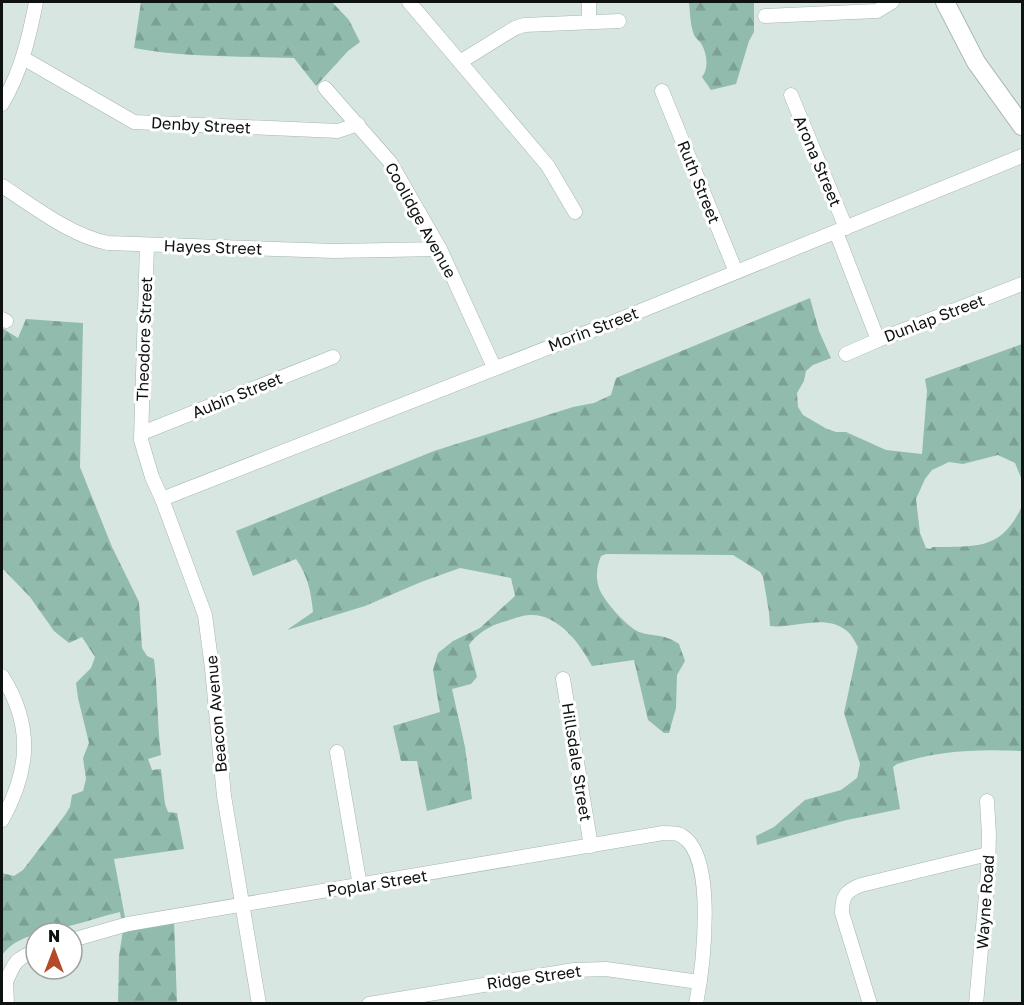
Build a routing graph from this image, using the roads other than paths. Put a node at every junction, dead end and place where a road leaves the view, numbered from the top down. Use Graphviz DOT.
graph roads {
  1 [pos="36,2"];
  2 [pos="409,2"];
  3 [pos="589,2"];
  4 [pos="892,2"];
  5 [pos="945,2"];
  6 [pos="765,16"];
  7 [pos="619,21"];
  8 [pos="589,22"];
  9 [pos="23,58"];
  10 [pos="460,62"];
  11 [pos="325,88"];
  12 [pos="662,91"];
  13 [pos="791,95"];
  14 [pos="2,105"];
  15 [pos="358,124"];
  16 [pos="1023,126"];
  17 [pos="1023,156"];
  18 [pos="2,186"];
  19 [pos="575,212"];
  20 [pos="841,230"];
  21 [pos="147,245"];
  22 [pos="440,249"];
  23 [pos="736,272"];
  24 [pos="1023,284"];
  25 [pos="878,340"];
  26 [pos="846,354"];
  27 [pos="333,357"];
  28 [pos="494,367"];
  29 [pos="142,433"];
  30 [pos="162,499"];
  31 [pos="2,676"];
  32 [pos="563,679"];
  33 [pos="337,752"];
  34 [pos="987,801"];
  35 [pos="2,820"];
  36 [pos="591,846"];
  37 [pos="988,854"];
  38 [pos="360,886"];
  39 [pos="243,905"];
  40 [pos="84,937"];
  41 [pos="24,955"];
  42 [pos="699,982"];
  43 [pos="4,983"];
  44 [pos="7,1004"];
  45 [pos="259,1004"];
  46 [pos="369,1004"];
  47 [pos="696,1004"];
  48 [pos="870,1004"];
  49 [pos="976,1004"];
  1 -- 9 [label="street"];
  2 -- 10 [label="street"];
  3 -- 8 [label="street"];
  4 -- 6 [label="street"];
  5 -- 16 [label="main road"];
  7 -- 8 [label="street"];
  8 -- 10 [label="street"];
  9 -- 14 [label="street"];
  9 -- 15 [label="street, Denby Street"];
  10 -- 19 [label="street"];
  11 -- 15 [label="street, Coolidge Avenue"];
  12 -- 23 [label="street, Ruth Street"];
  13 -- 20 [label="street, Arona Street"];
  15 -- 22 [label="street, Coolidge Avenue"];
  17 -- 20 [label="street, Morin Street"];
  18 -- 21 [label="street, Hayes Street"];
  20 -- 23 [label="street, Morin Street"];
  20 -- 25 [label="street, Arona Street"];
  21 -- 22 [label="street, Hayes Street"];
  21 -- 29 [label="street, Theodore Street"];
  22 -- 28 [label="street, Coolidge Avenue"];
  23 -- 28 [label="street, Morin Street"];
  24 -- 25 [label="street, Dunlap Street"];
  25 -- 26 [label="street, Dunlap Street"];
  27 -- 29 [label="street, Aubin Street"];
  28 -- 30 [label="street, Morin Street"];
  29 -- 30 [label="street, Beacon Avenue"];
  30 -- 39 [label="street, Beacon Avenue"];
  31 -- 35 [label="street"];
  32 -- 36 [label="street, Hillsdale Street"];
  33 -- 38 [label="street"];
  34 -- 37 [label="street, Wayne Road"];
  36 -- 38 [label="street, Poplar Street"];
  36 -- 42 [label="street, Poplar Street"];
  37 -- 48 [label="street"];
  37 -- 49 [label="street, Wayne Road"];
  38 -- 39 [label="street, Poplar Street"];
  39 -- 40 [label="street, Poplar Street"];
  39 -- 45 [label="street, Beacon Avenue"];
  41 -- 43 [label="street"];
  42 -- 46 [label="street, Ridge Street"];
  42 -- 47 [label="street"];
  43 -- 44 [label="street"];
}
